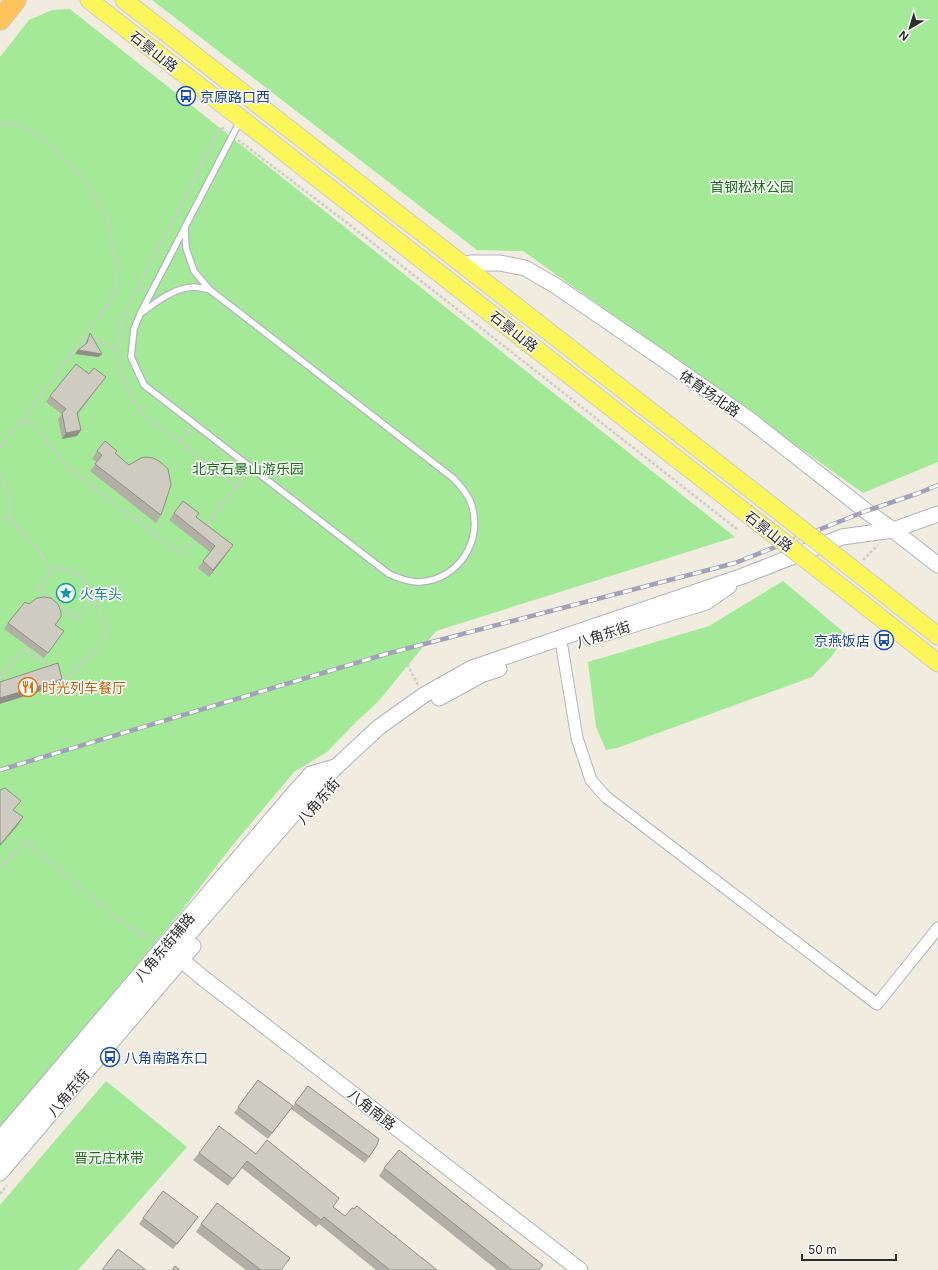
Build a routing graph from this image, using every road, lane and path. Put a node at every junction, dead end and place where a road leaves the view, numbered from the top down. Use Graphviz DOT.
graph roads {
  1 [pos="16,0"];
  2 [pos="89,0"];
  3 [pos="124,0"];
  4 [pos="0,20"];
  5 [pos="241,119"];
  6 [pos="0,126"];
  7 [pos="228,131"];
  8 [pos="234,136"];
  9 [pos="185,228"];
  10 [pos="464,265"];
  11 [pos="210,290"];
  12 [pos="140,314"];
  13 [pos="87,333"];
  14 [pos="117,351"];
  15 [pos="21,422"];
  16 [pos="194,424"];
  17 [pos="180,442"];
  18 [pos="0,447"];
  19 [pos="251,468"];
  20 [pos="0,476"];
  21 [pos="236,487"];
  22 [pos="938,514"];
  23 [pos="0,518"];
  24 [pos="10,519"];
  25 [pos="204,527"];
  26 [pos="738,530"];
  27 [pos="893,530"];
  28 [pos="200,533"];
  29 [pos="883,541"];
  30 [pos="863,560"];
  31 [pos="938,565"];
  32 [pos="52,571"];
  33 [pos="743,576"];
  34 [pos="92,597"];
  35 [pos="938,636"];
  36 [pos="562,647"];
  37 [pos="405,660"];
  38 [pos="938,664"];
  39 [pos="0,677"];
  40 [pos="416,683"];
  41 [pos="0,867"];
  42 [pos="938,928"];
  43 [pos="173,953"];
  44 [pos="0,1139"];
  45 [pos="0,1156"];
  46 [pos="0,1173"];
  47 [pos="580,1270"];
  1 -- 4 [label="highway"];
  2 -- 5 [label="main road, 石景山路"];
  3 -- 10 [label="main road, 石景山路"];
  5 -- 9 [label="lane"];
  5 -- 38 [label="main road, 石景山路, bridge"];
  6 -- 13 [label="path"];
  7 -- 14 [label="path"];
  8 -- 26 [label="path"];
  9 -- 11 [label="lane"];
  9 -- 12 [label="lane"];
  10 -- 27 [label="street, 体育场北路"];
  10 -- 35 [label="main road, 石景山路, bridge"];
  11 -- 12 [label="lane"];
  11 -- 19 [label="lane"];
  12 -- 16 [label="lane"];
  13 -- 14 [label="path"];
  13 -- 15 [label="path"];
  14 -- 17 [label="path"];
  15 -- 18 [label="path"];
  15 -- 28 [label="path"];
  16 -- 17 [label="path"];
  16 -- 19 [label="lane"];
  17 -- 21 [label="path"];
  19 -- 21 [label="path"];
  20 -- 24 [label="path"];
  21 -- 25 [label="path"];
  22 -- 27 [label="street, 八角东街"];
  23 -- 24 [label="path"];
  24 -- 32 [label="path"];
  27 -- 31 [label="street, 体育场北路"];
  27 -- 33 [label="street, 八角东街"];
  29 -- 30 [label="path"];
  32 -- 34 [label="path"];
  32 -- 34 [label="path"];
  33 -- 36 [label="street, 八角东街"];
  33 -- 43 [label="street, 八角东街"];
  34 -- 39 [label="path"];
  36 -- 42 [label="street"];
  36 -- 43 [label="street, 八角东街"];
  37 -- 40 [label="path"];
  41 -- 43 [label="path"];
  43 -- 44 [label="street, 八角东街辅路"];
  43 -- 45 [label="street, 八角东街"];
  43 -- 46 [label="street, 八角东街"];
  43 -- 47 [label="street, 八角南路"];
}
